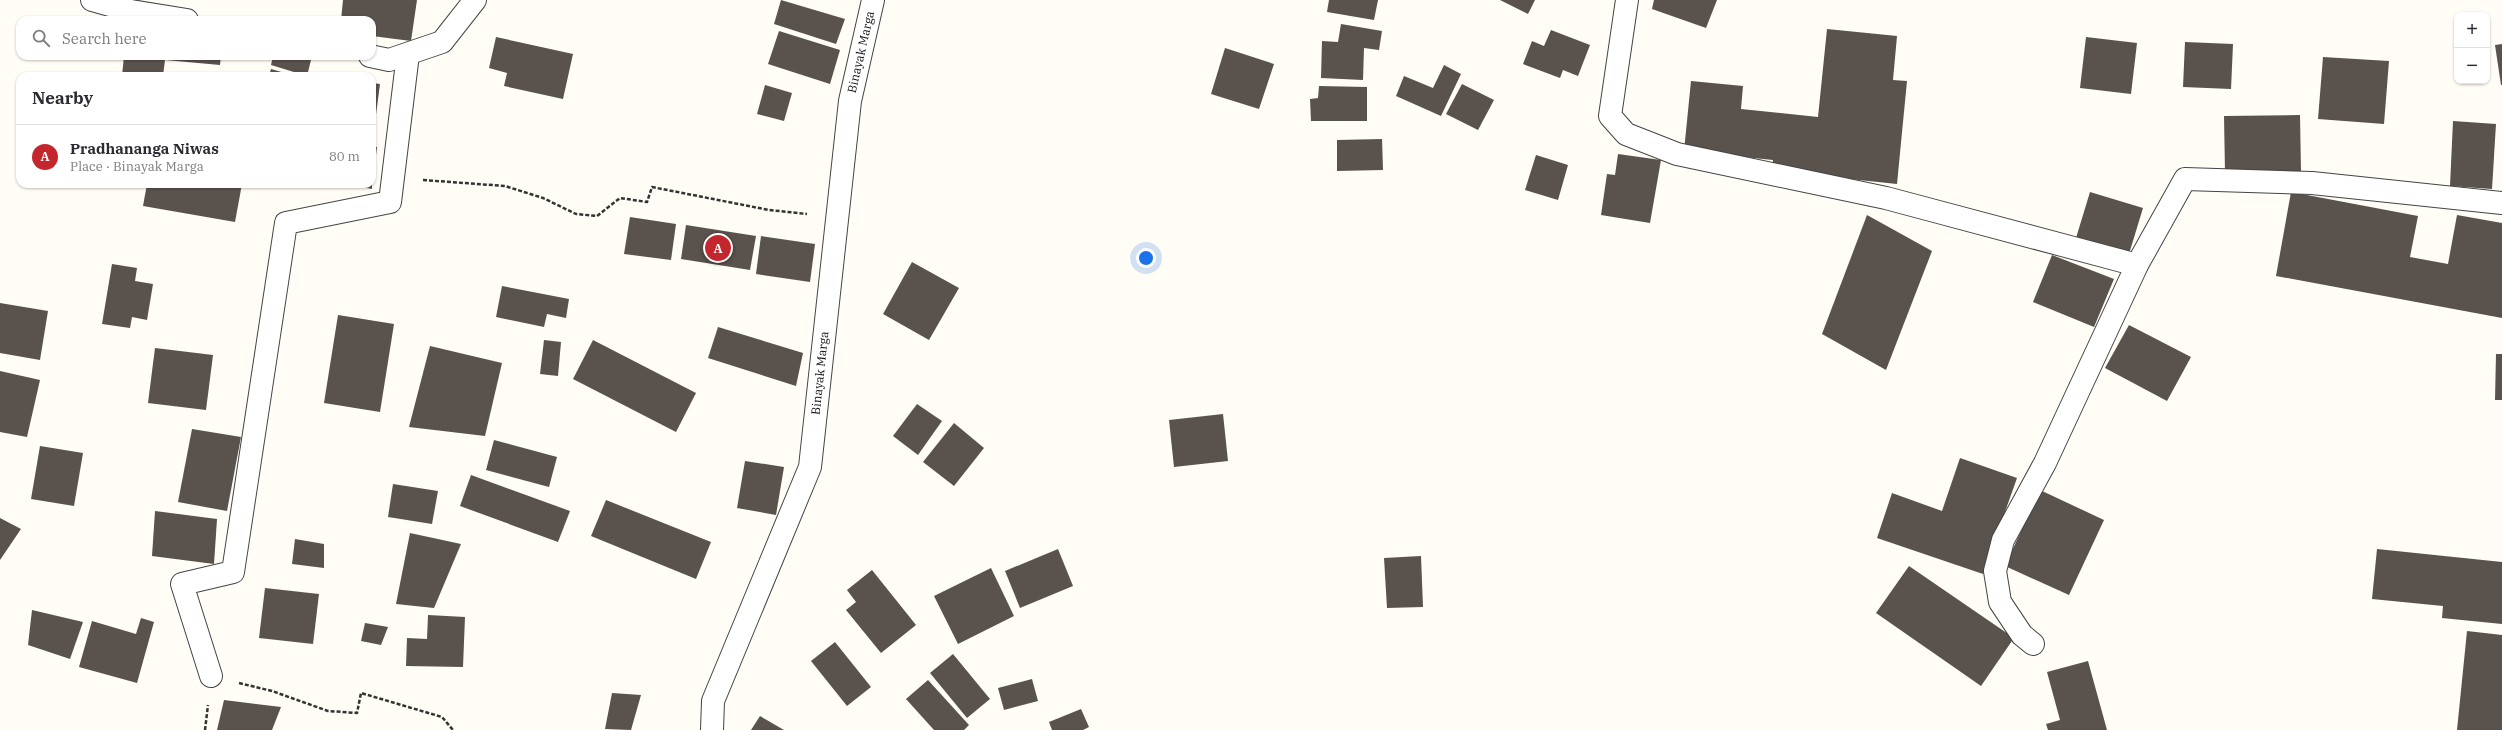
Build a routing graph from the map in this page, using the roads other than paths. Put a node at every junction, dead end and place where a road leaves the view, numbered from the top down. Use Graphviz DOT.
graph roads {
  1 [pos="92,0"];
  2 [pos="475,0"];
  3 [pos="873,0"];
  4 [pos="1627,0"];
  5 [pos="162,16"];
  6 [pos="408,54"];
  7 [pos="376,57"];
  8 [pos="2502,203"];
  9 [pos="2137,265"];
  10 [pos="2033,644"];
  11 [pos="211,676"];
  12 [pos="712,730"];
  1 -- 5 [label="street"];
  2 -- 6 [label="street"];
  3 -- 12 [label="street, Binayak Marga"];
  4 -- 9 [label="street"];
  6 -- 7 [label="street"];
  6 -- 11 [label="street"];
  8 -- 9 [label="street"];
  9 -- 10 [label="street"];
}
